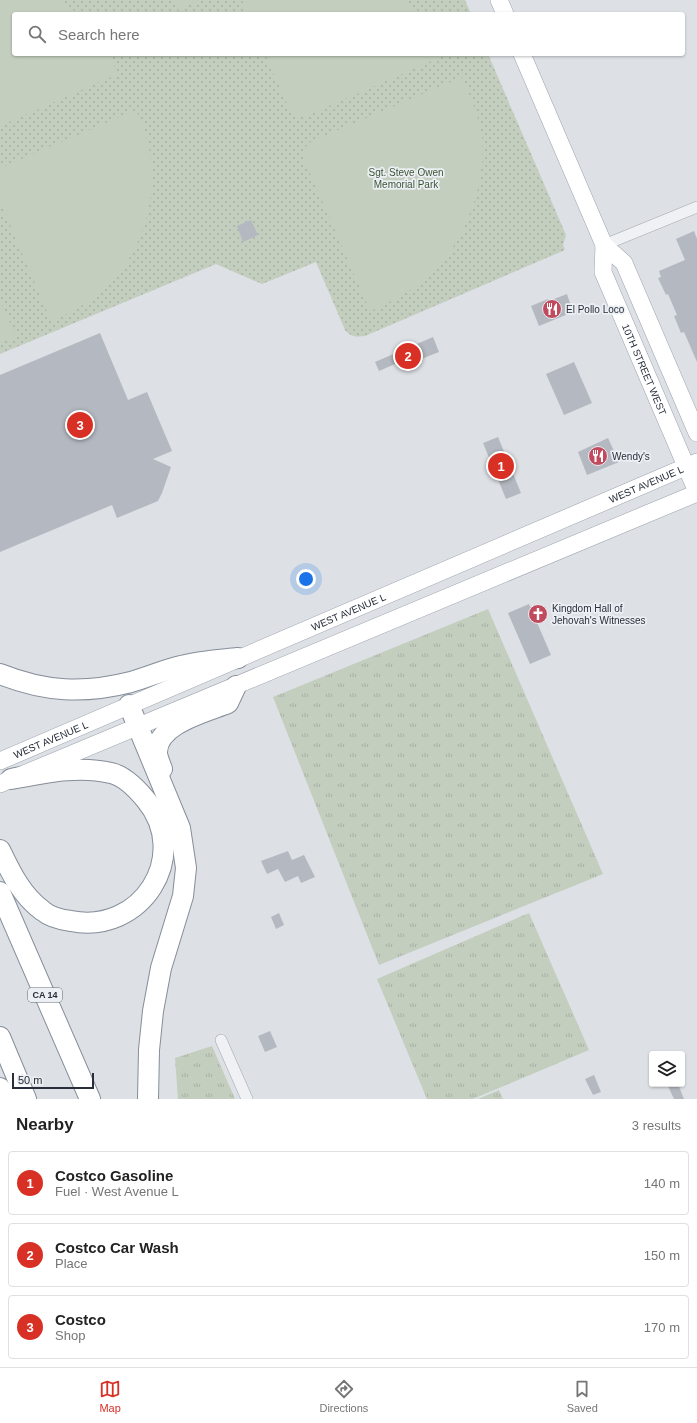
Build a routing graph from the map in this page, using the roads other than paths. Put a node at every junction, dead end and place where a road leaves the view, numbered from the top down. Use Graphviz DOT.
graph roads {
  1 [pos="499,0"];
  2 [pos="504,12"];
  3 [pos="523,56"];
  4 [pos="697,207"];
  5 [pos="604,245"];
  6 [pos="697,432"];
  7 [pos="692,464"];
  8 [pos="697,493"];
  9 [pos="238,658"];
  10 [pos="0,674"];
  11 [pos="236,686"];
  12 [pos="129,705"];
  13 [pos="138,726"];
  14 [pos="2,760"];
  15 [pos="6,781"];
  16 [pos="164,787"];
  17 [pos="0,850"];
  18 [pos="0,892"];
  19 [pos="0,1038"];
  20 [pos="221,1040"];
  21 [pos="0,1088"];
  22 [pos="6,1099"];
  23 [pos="26,1099"];
  24 [pos="90,1099"];
  25 [pos="148,1099"];
  26 [pos="247,1099"];
  1 -- 2 [label="main road"];
  3 -- 5 [label="main road, 10TH STREET WEST"];
  4 -- 5 [label="street"];
  5 -- 6 [label="main road, 10TH STREET WEST"];
  5 -- 7 [label="main road, 10TH STREET WEST"];
  7 -- 8 [label="main road, 10TH STREET WEST"];
  7 -- 9 [label="main road, WEST AVENUE L"];
  8 -- 11 [label="main road"];
  9 -- 10 [label="highway"];
  9 -- 12 [label="main road, WEST AVENUE L"];
  11 -- 13 [label="main road"];
  11 -- 16 [label="highway"];
  12 -- 13 [label="highway"];
  12 -- 14 [label="main road, WEST AVENUE L"];
  13 -- 15 [label="main road"];
  13 -- 16 [label="highway"];
  15 -- 17 [label="highway"];
  16 -- 25 [label="highway"];
  18 -- 24 [label="highway, CA 14"];
  19 -- 23 [label="highway"];
  20 -- 26 [label="street"];
  21 -- 22 [label="highway"];
}
